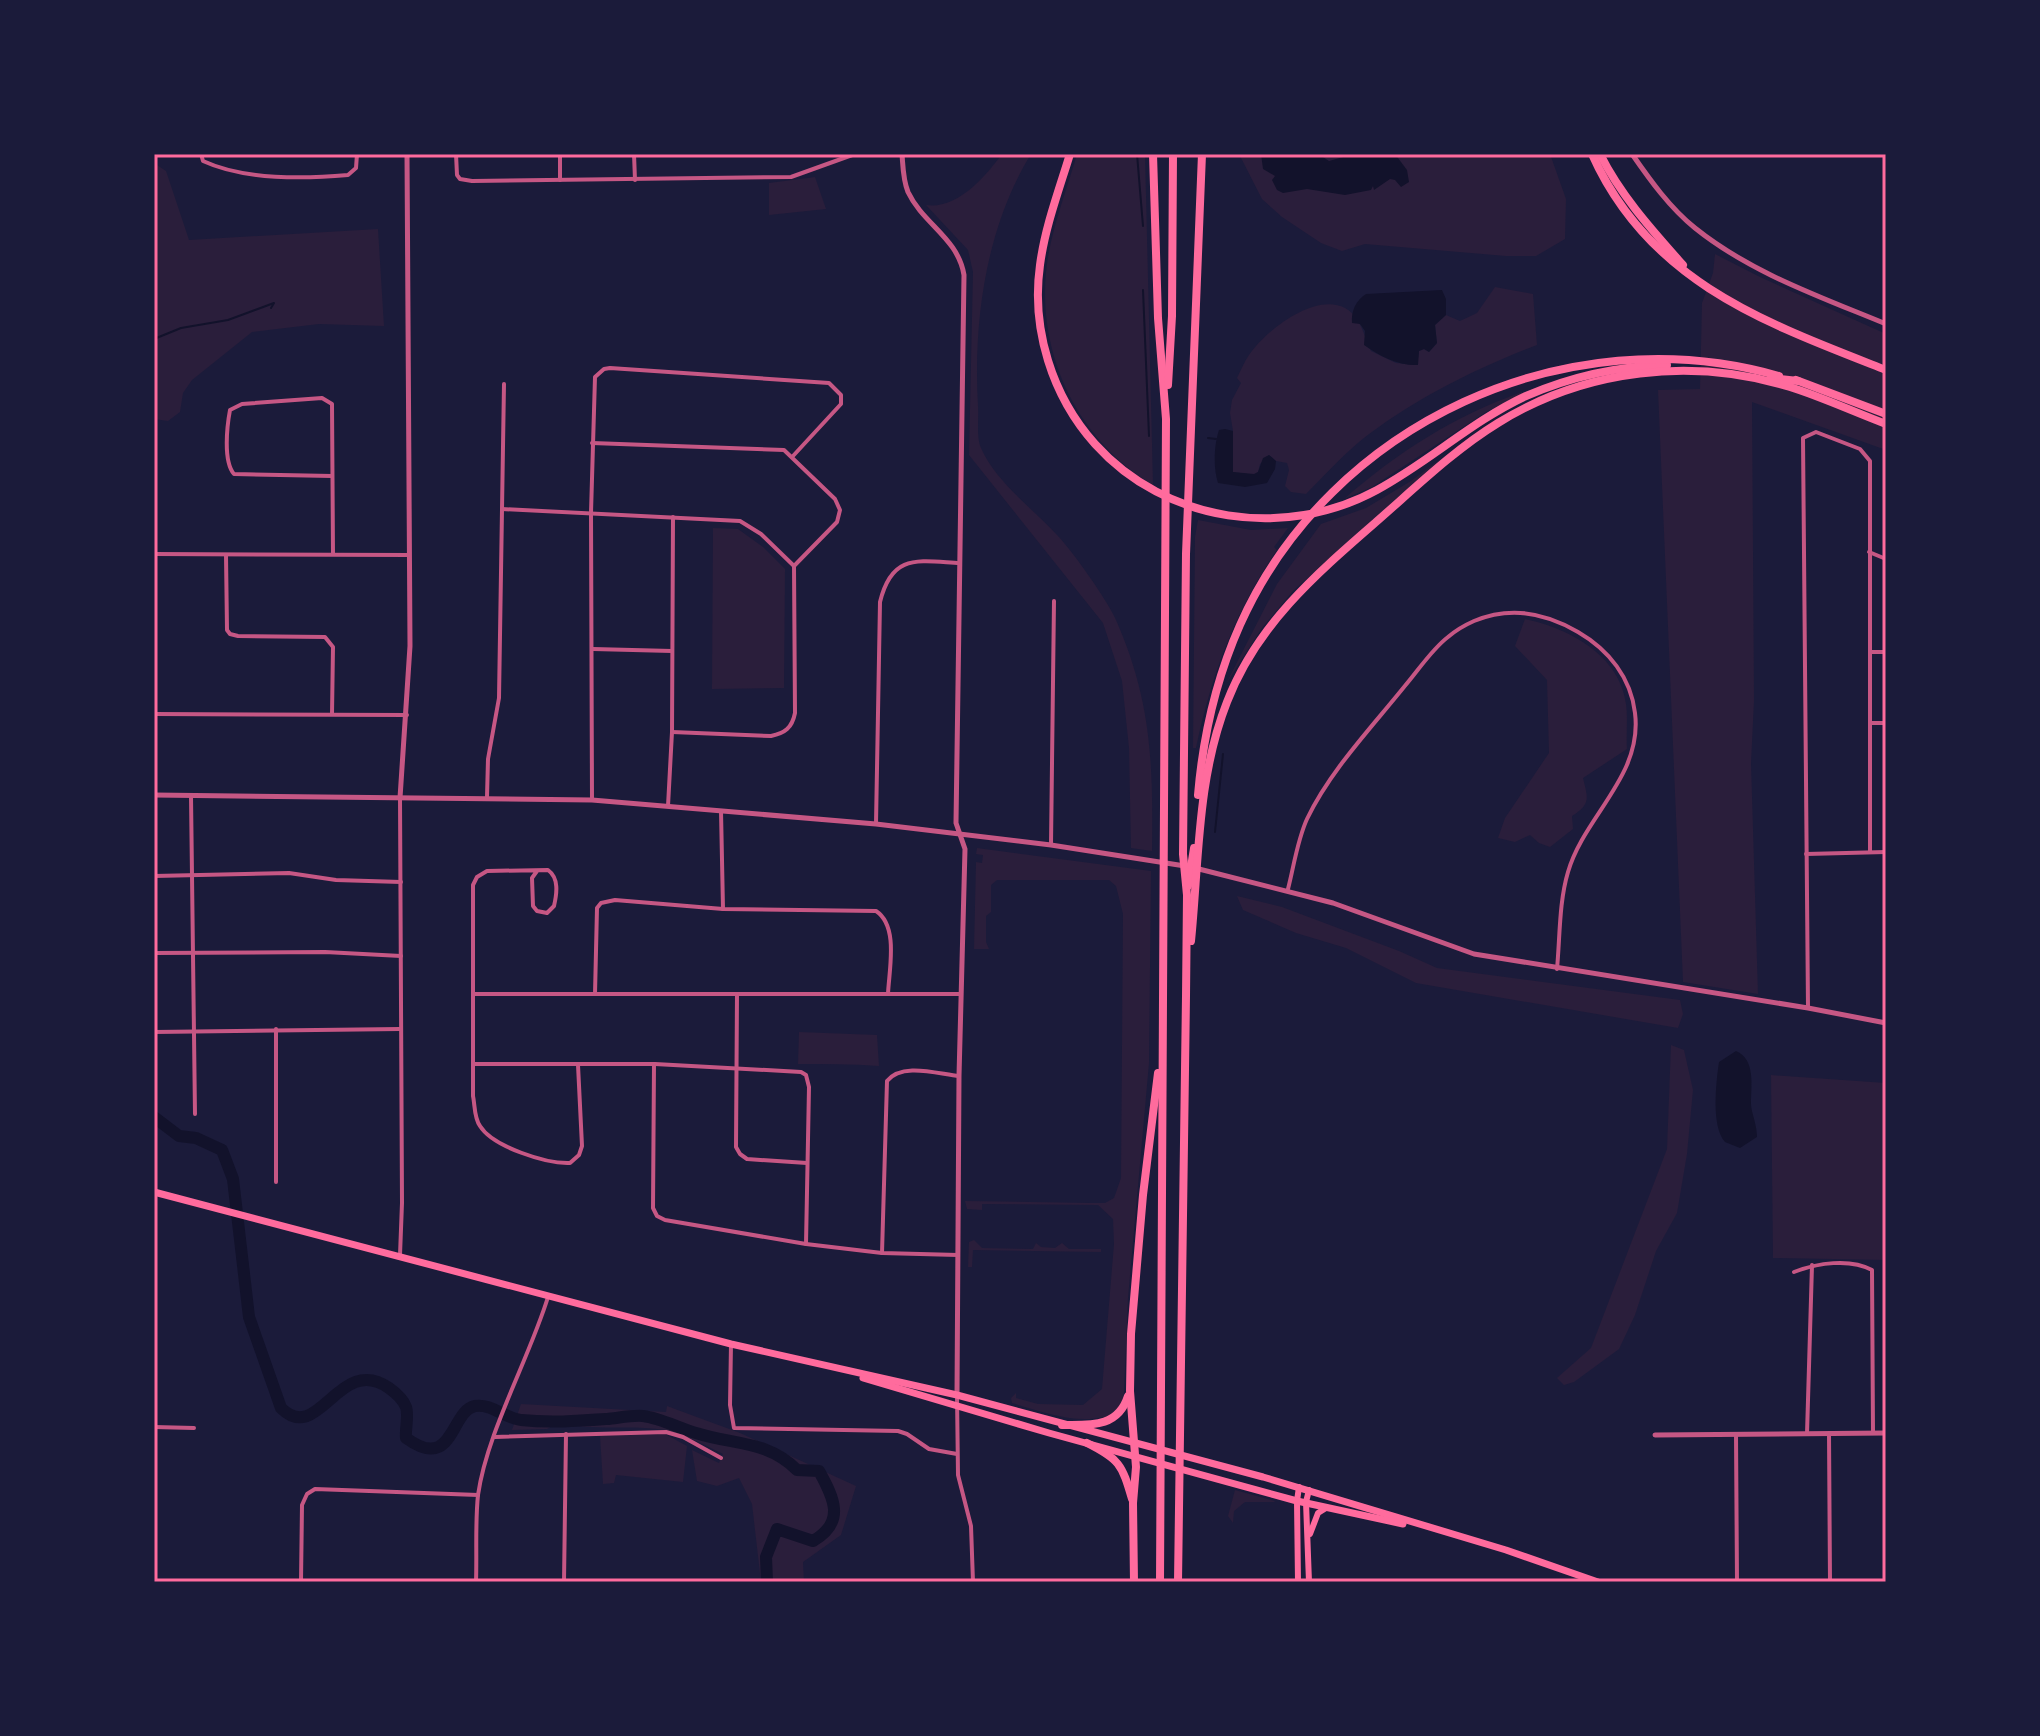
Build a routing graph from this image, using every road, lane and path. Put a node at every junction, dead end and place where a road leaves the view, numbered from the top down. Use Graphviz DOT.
graph roads {
  1 [pos="201,154"];
  2 [pos="357,154"];
  3 [pos="407,154"];
  4 [pos="456,154"];
  5 [pos="560,154"];
  6 [pos="634,154"];
  7 [pos="829,154"];
  8 [pos="855,154"];
  9 [pos="902,154"];
  10 [pos="1070,154"];
  11 [pos="1153,154"];
  12 [pos="1173,154"];
  13 [pos="1202,154"];
  14 [pos="1592,154"];
  15 [pos="1600,154"];
  16 [pos="1632,154"];
  17 [pos="833,162"];
  18 [pos="560,180"];
  19 [pos="635,180"];
  20 [pos="1694,278"];
  21 [pos="1886,324"];
  22 [pos="1886,370"];
  23 [pos="1798,381"];
  24 [pos="504,384"];
  25 [pos="1886,414"];
  26 [pos="1166,419"];
  27 [pos="1886,424"];
  28 [pos="592,443"];
  29 [pos="793,456"];
  30 [pos="332,476"];
  31 [pos="502,509"];
  32 [pos="591,513"];
  33 [pos="673,517"];
  34 [pos="1869,552"];
  35 [pos="154,554"];
  36 [pos="333,554"];
  37 [pos="226,555"];
  38 [pos="409,555"];
  39 [pos="1886,559"];
  40 [pos="960,563"];
  41 [pos="794,566"];
  42 [pos="1054,601"];
  43 [pos="593,649"];
  44 [pos="672,651"];
  45 [pos="1871,652"];
  46 [pos="1886,652"];
  47 [pos="154,714"];
  48 [pos="332,714"];
  49 [pos="407,715"];
  50 [pos="1871,723"];
  51 [pos="1886,723"];
  52 [pos="672,732"];
  53 [pos="154,795"];
  54 [pos="191,796"];
  55 [pos="487,797"];
  56 [pos="400,798"];
  57 [pos="592,800"];
  58 [pos="668,806"];
  59 [pos="721,811"];
  60 [pos="876,824"];
  61 [pos="960,834"];
  62 [pos="1051,845"];
  63 [pos="1870,852"];
  64 [pos="1886,852"];
  65 [pos="1806,854"];
  66 [pos="1192,856"];
  67 [pos="537,871"];
  68 [pos="154,876"];
  69 [pos="192,876"];
  70 [pos="1190,878"];
  71 [pos="401,882"];
  72 [pos="1288,889"];
  73 [pos="723,909"];
  74 [pos="192,952"];
  75 [pos="154,953"];
  76 [pos="401,956"];
  77 [pos="1557,969"];
  78 [pos="474,994"];
  79 [pos="595,994"];
  80 [pos="737,994"];
  81 [pos="888,994"];
  82 [pos="961,994"];
  83 [pos="1186,996"];
  84 [pos="1808,1008"];
  85 [pos="1886,1023"];
  86 [pos="276,1029"];
  87 [pos="400,1029"];
  88 [pos="154,1032"];
  89 [pos="192,1032"];
  90 [pos="1161,1047"];
  91 [pos="473,1064"];
  92 [pos="655,1064"];
  93 [pos="578,1065"];
  94 [pos="736,1069"];
  95 [pos="959,1076"];
  96 [pos="195,1114"];
  97 [pos="807,1163"];
  98 [pos="276,1182"];
  99 [pos="154,1192"];
  100 [pos="806,1244"];
  101 [pos="882,1253"];
  102 [pos="958,1255"];
  103 [pos="399,1256"];
  104 [pos="1812,1265"];
  105 [pos="1794,1272"];
  106 [pos="548,1295"];
  107 [pos="731,1344"];
  108 [pos="811,1363"];
  109 [pos="1130,1391"];
  110 [pos="957,1395"];
  111 [pos="957,1407"];
  112 [pos="1062,1425"];
  113 [pos="154,1427"];
  114 [pos="194,1428"];
  115 [pos="1873,1433"];
  116 [pos="1886,1433"];
  117 [pos="566,1434"];
  118 [pos="1736,1434"];
  119 [pos="1807,1434"];
  120 [pos="1829,1434"];
  121 [pos="1655,1435"];
  122 [pos="495,1437"];
  123 [pos="1134,1442"];
  124 [pos="1087,1443"];
  125 [pos="957,1454"];
  126 [pos="1134,1456"];
  127 [pos="721,1458"];
  128 [pos="1299,1487"];
  129 [pos="1309,1490"];
  130 [pos="478,1495"];
  131 [pos="1297,1501"];
  132 [pos="1306,1502"];
  133 [pos="1133,1503"];
  134 [pos="1328,1507"];
  135 [pos="1431,1528"];
  136 [pos="1308,1542"];
  137 [pos="301,1582"];
  138 [pos="476,1582"];
  139 [pos="564,1582"];
  140 [pos="973,1582"];
  141 [pos="1134,1582"];
  142 [pos="1160,1582"];
  143 [pos="1178,1582"];
  144 [pos="1298,1582"];
  145 [pos="1309,1582"];
  146 [pos="1598,1582"];
  147 [pos="1737,1582"];
  148 [pos="1830,1582"];
  1 -- 2 [label="street"];
  3 -- 38 [label="street"];
  4 -- 18 [label="street"];
  5 -- 18 [label="street"];
  6 -- 19 [label="street"];
  7 -- 17 [label="street"];
  8 -- 17 [label="street"];
  9 -- 40 [label="street"];
  10 -- 23 [label="highway"];
  11 -- 26 [label="highway"];
  12 -- 26 [label="highway"];
  13 -- 66 [label="highway"];
  14 -- 20 [label="highway"];
  15 -- 20 [label="highway"];
  16 -- 21 [label="street"];
  17 -- 19 [label="street"];
  18 -- 19 [label="street"];
  20 -- 22 [label="highway"];
  23 -- 25 [label="highway"];
  23 -- 66 [label="highway"];
  24 -- 31 [label="street"];
  26 -- 90 [label="highway"];
  27 -- 66 [label="highway"];
  28 -- 29 [label="street"];
  28 -- 29 [label="street"];
  28 -- 32 [label="street"];
  29 -- 41 [label="street"];
  30 -- 30 [label="street"];
  30 -- 36 [label="street"];
  31 -- 32 [label="street"];
  31 -- 55 [label="street"];
  32 -- 33 [label="street"];
  32 -- 43 [label="street"];
  33 -- 41 [label="street"];
  33 -- 44 [label="street"];
  34 -- 39 [label="street"];
  34 -- 45 [label="street"];
  34 -- 65 [label="street"];
  35 -- 37 [label="street"];
  36 -- 37 [label="street"];
  36 -- 38 [label="street"];
  37 -- 48 [label="street"];
  38 -- 49 [label="street"];
  40 -- 60 [label="street"];
  40 -- 61 [label="street"];
  41 -- 52 [label="street"];
  42 -- 62 [label="street"];
  43 -- 44 [label="street"];
  43 -- 57 [label="street"];
  44 -- 52 [label="street"];
  45 -- 46 [label="street"];
  45 -- 50 [label="street"];
  47 -- 48 [label="street"];
  48 -- 49 [label="street"];
  49 -- 56 [label="street"];
  50 -- 51 [label="street"];
  50 -- 63 [label="street"];
  52 -- 58 [label="street"];
  53 -- 54 [label="street"];
  54 -- 56 [label="street"];
  54 -- 69 [label="street"];
  55 -- 56 [label="street"];
  55 -- 57 [label="street"];
  56 -- 71 [label="street"];
  57 -- 58 [label="street"];
  58 -- 59 [label="street"];
  59 -- 60 [label="street"];
  59 -- 73 [label="street"];
  60 -- 61 [label="street"];
  61 -- 62 [label="street"];
  61 -- 82 [label="street"];
  62 -- 72 [label="street"];
  63 -- 64 [label="street"];
  63 -- 65 [label="street"];
  65 -- 84 [label="street"];
  66 -- 70 [label="highway"];
  66 -- 70 [label="highway"];
  67 -- 67 [label="street"];
  67 -- 78 [label="street"];
  68 -- 69 [label="street"];
  69 -- 71 [label="street"];
  69 -- 74 [label="street"];
  70 -- 83 [label="highway"];
  70 -- 83 [label="highway"];
  71 -- 76 [label="street"];
  72 -- 77 [label="street"];
  72 -- 77 [label="street"];
  73 -- 79 [label="street"];
  73 -- 81 [label="street"];
  74 -- 75 [label="street"];
  74 -- 76 [label="street"];
  74 -- 89 [label="street"];
  76 -- 87 [label="street"];
  77 -- 84 [label="street"];
  78 -- 79 [label="street"];
  78 -- 91 [label="street"];
  79 -- 80 [label="street"];
  80 -- 81 [label="street"];
  80 -- 94 [label="street"];
  81 -- 82 [label="street"];
  82 -- 95 [label="street"];
  83 -- 143 [label="highway"];
  84 -- 85 [label="street"];
  86 -- 87 [label="street"];
  86 -- 89 [label="street"];
  86 -- 98 [label="street"];
  87 -- 103 [label="street"];
  88 -- 89 [label="street"];
  89 -- 96 [label="street"];
  90 -- 109 [label="highway"];
  90 -- 142 [label="highway"];
  91 -- 93 [label="street"];
  91 -- 93 [label="street"];
  92 -- 93 [label="street"];
  92 -- 94 [label="street"];
  92 -- 100 [label="street"];
  94 -- 97 [label="street"];
  94 -- 97 [label="street"];
  95 -- 101 [label="street"];
  95 -- 102 [label="street"];
  97 -- 100 [label="street"];
  99 -- 103 [label="main road"];
  100 -- 101 [label="street"];
  101 -- 102 [label="street"];
  102 -- 110 [label="street"];
  103 -- 106 [label="main road"];
  104 -- 105 [label="street"];
  104 -- 115 [label="street"];
  104 -- 119 [label="street"];
  106 -- 107 [label="main road"];
  106 -- 122 [label="street"];
  107 -- 108 [label="main road"];
  107 -- 125 [label="street"];
  108 -- 110 [label="main road"];
  108 -- 111 [label="main road"];
  109 -- 112 [label="highway"];
  109 -- 123 [label="highway"];
  110 -- 111 [label="street"];
  110 -- 112 [label="main road"];
  111 -- 124 [label="main road"];
  111 -- 125 [label="street"];
  112 -- 123 [label="main road"];
  113 -- 114 [label="street"];
  115 -- 116 [label="street"];
  115 -- 120 [label="street"];
  117 -- 122 [label="street"];
  117 -- 127 [label="street"];
  117 -- 139 [label="street"];
  118 -- 119 [label="street"];
  118 -- 121 [label="street"];
  118 -- 147 [label="street"];
  119 -- 120 [label="street"];
  120 -- 148 [label="street"];
  122 -- 130 [label="street"];
  123 -- 126 [label="highway"];
  123 -- 128 [label="main road"];
  124 -- 126 [label="main road"];
  124 -- 133 [label="highway"];
  125 -- 140 [label="street"];
  126 -- 131 [label="main road"];
  126 -- 133 [label="highway"];
  128 -- 129 [label="main road"];
  128 -- 131 [label="main road"];
  129 -- 132 [label="main road"];
  129 -- 135 [label="main road"];
  130 -- 137 [label="street"];
  130 -- 138 [label="street"];
  131 -- 132 [label="main road"];
  131 -- 144 [label="main road"];
  132 -- 134 [label="main road"];
  132 -- 136 [label="main road"];
  133 -- 141 [label="highway"];
  134 -- 135 [label="main road"];
  134 -- 136 [label="main road"];
  135 -- 146 [label="main road"];
  136 -- 145 [label="main road"];
}
